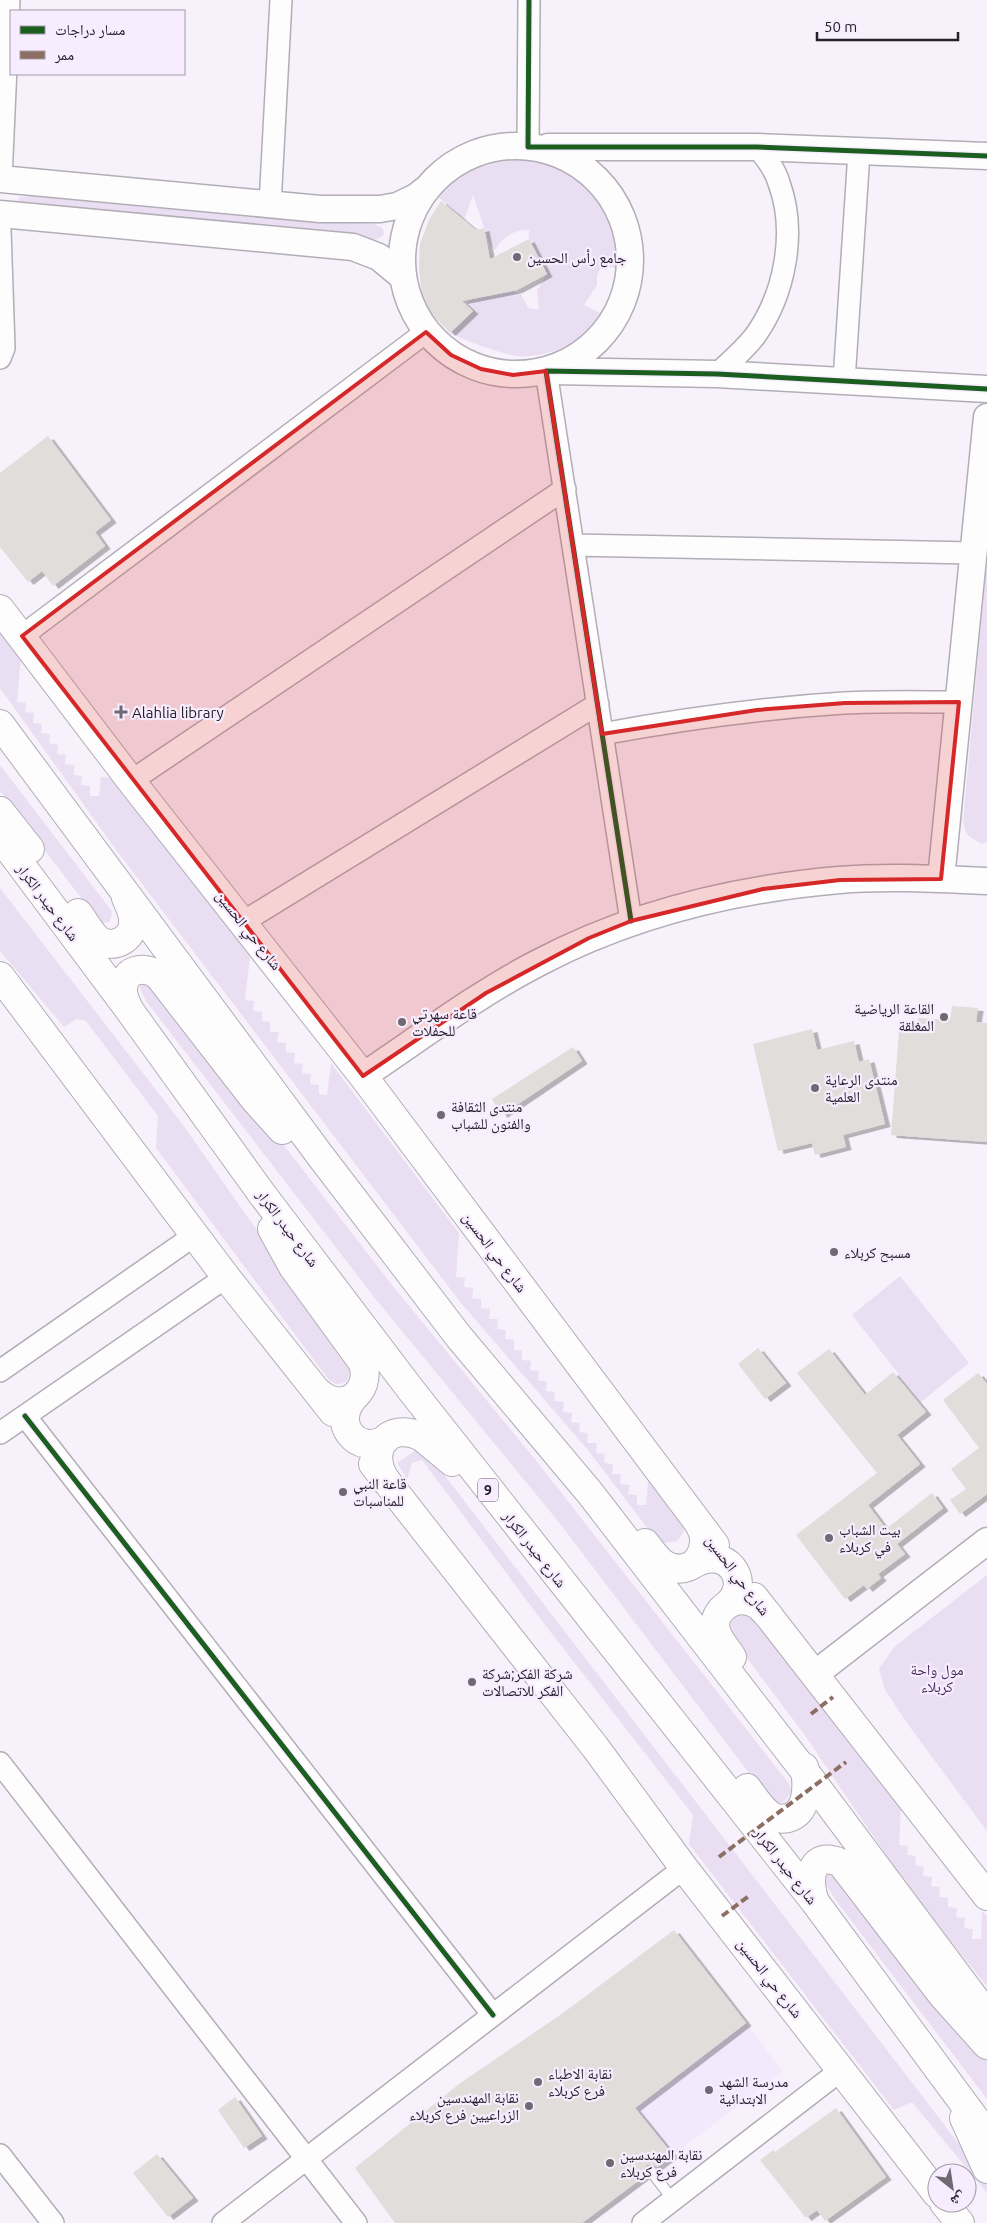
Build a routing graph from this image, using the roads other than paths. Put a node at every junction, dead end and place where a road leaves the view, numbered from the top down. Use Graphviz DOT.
graph roads {
  1 [pos="9,0"];
  2 [pos="281,0"];
  3 [pos="529,0"];
  4 [pos="528,147"];
  5 [pos="758,147"];
  6 [pos="859,152"];
  7 [pos="987,156"];
  8 [pos="0,186"];
  9 [pos="429,186"];
  10 [pos="270,204"];
  11 [pos="0,214"];
  12 [pos="0,230"];
  13 [pos="403,277"];
  14 [pos="426,332"];
  15 [pos="0,358"];
  16 [pos="546,371"];
  17 [pos="717,374"];
  18 [pos="844,381"];
  19 [pos="987,388"];
  20 [pos="987,417"];
  21 [pos="564,489"];
  22 [pos="573,545"];
  23 [pos="974,553"];
  24 [pos="0,609"];
  25 [pos="22,636"];
  26 [pos="958,702"];
  27 [pos="0,704"];
  28 [pos="598,704"];
  29 [pos="0,724"];
  30 [pos="602,734"];
  31 [pos="33,767"];
  32 [pos="131,781"];
  33 [pos="0,811"];
  34 [pos="0,837"];
  35 [pos="941,879"];
  36 [pos="987,881"];
  37 [pos="119,885"];
  38 [pos="631,921"];
  39 [pos="243,922"];
  40 [pos="0,976"];
  41 [pos="130,1011"];
  42 [pos="363,1076"];
  43 [pos="322,1158"];
  44 [pos="262,1194"];
  45 [pos="195,1235"];
  46 [pos="226,1277"];
  47 [pos="0,1371"];
  48 [pos="318,1392"];
  49 [pos="357,1394"];
  50 [pos="25,1416"];
  51 [pos="349,1432"];
  52 [pos="0,1433"];
  53 [pos="386,1439"];
  54 [pos="387,1482"];
  55 [pos="590,1493"];
  56 [pos="494,1498"];
  57 [pos="700,1526"];
  58 [pos="987,1541"];
  59 [pos="692,1565"];
  60 [pos="731,1567"];
  61 [pos="727,1605"];
  62 [pos="769,1616"];
  63 [pos="605,1638"];
  64 [pos="815,1674"];
  65 [pos="0,1763"];
  66 [pos="806,1773"];
  67 [pos="684,1868"];
  68 [pos="987,1896"];
  69 [pos="815,1902"];
  70 [pos="987,2015"];
  71 [pos="493,2016"];
  72 [pos="987,2045"];
  73 [pos="841,2070"];
  74 [pos="949,2085"];
  75 [pos="987,2135"];
  76 [pos="0,2155"];
  77 [pos="306,2158"];
  78 [pos="987,2169"];
  79 [pos="651,2171"];
  80 [pos="927,2181"];
  81 [pos="673,2200"];
  82 [pos="952,2213"];
  83 [pos="654,2220"];
  84 [pos="53,2223"];
  85 [pos="223,2223"];
  86 [pos="356,2223"];
  87 [pos="960,2223"];
  1 -- 8 [label="street"];
  2 -- 10 [label="street"];
  3 -- 4 [label="street"];
  4 -- 5 [label="street"];
  4 -- 9 [label="street"];
  4 -- 16 [label="street"];
  5 -- 6 [label="street"];
  5 -- 17 [label="street"];
  6 -- 7 [label="street"];
  6 -- 18 [label="street"];
  8 -- 10 [label="street"];
  9 -- 10 [label="street"];
  9 -- 13 [label="street"];
  11 -- 13 [label="street"];
  12 -- 15 [label="street"];
  13 -- 14 [label="street"];
  14 -- 16 [label="street"];
  14 -- 25 [label="street"];
  16 -- 17 [label="street"];
  16 -- 21 [label="street"];
  17 -- 18 [label="street"];
  18 -- 19 [label="street"];
  20 -- 23 [label="street"];
  21 -- 22 [label="street"];
  21 -- 32 [label="street"];
  22 -- 23 [label="street"];
  22 -- 28 [label="street"];
  23 -- 26 [label="street"];
  24 -- 25 [label="main road, شارع حي الحسين"];
  25 -- 32 [label="main road, شارع حي الحسين"];
  26 -- 30 [label="street"];
  26 -- 35 [label="street"];
  27 -- 31 [label="main road"];
  28 -- 30 [label="street"];
  28 -- 39 [label="street"];
  29 -- 31 [label="main road"];
  30 -- 38 [label="street"];
  31 -- 37 [label="main road"];
  32 -- 39 [label="main road, شارع حي الحسين"];
  33 -- 37 [label="main road"];
  34 -- 41 [label="main road, شارع حيدر الكرار / 9"];
  35 -- 36 [label="street"];
  35 -- 38 [label="street"];
  37 -- 43 [label="main road"];
  38 -- 42 [label="street"];
  39 -- 42 [label="main road, شارع حي الحسين"];
  40 -- 45 [label="main road, شارع حي الحسين"];
  41 -- 43 [label="main road"];
  41 -- 44 [label="main road, شارع حيدر الكرار / 9"];
  42 -- 57 [label="main road, شارع حي الحسين"];
  43 -- 55 [label="main road"];
  44 -- 49 [label="main road"];
  44 -- 56 [label="main road, شارع حيدر الكرار / 9"];
  45 -- 46 [label="main road, شارع حي الحسين"];
  45 -- 47 [label="street"];
  46 -- 48 [label="main road, شارع حي الحسين"];
  46 -- 50 [label="street"];
  48 -- 49 [label="main road"];
  48 -- 51 [label="main road, شارع حي الحسين"];
  49 -- 51 [label="main road"];
  50 -- 52 [label="street"];
  50 -- 71 [label="street"];
  51 -- 53 [label="main road"];
  51 -- 54 [label="main road, شارع حي الحسين"];
  53 -- 54 [label="main road"];
  53 -- 56 [label="main road"];
  54 -- 67 [label="main road, شارع حي الحسين"];
  55 -- 59 [label="main road"];
  55 -- 66 [label="main road"];
  56 -- 63 [label="main road, شارع حيدر الكرار / 9"];
  57 -- 59 [label="main road"];
  57 -- 60 [label="main road, شارع حي الحسين"];
  58 -- 64 [label="street"];
  59 -- 60 [label="main road"];
  60 -- 61 [label="main road"];
  60 -- 62 [label="main road, شارع حي الحسين"];
  61 -- 62 [label="main road"];
  61 -- 66 [label="main road"];
  62 -- 64 [label="main road, شارع حي الحسين"];
  63 -- 66 [label="main road"];
  63 -- 69 [label="main road, شارع حيدر الكرار / 9"];
  64 -- 68 [label="main road, شارع حي الحسين"];
  65 -- 77 [label="street"];
  66 -- 70 [label="main road"];
  67 -- 71 [label="street"];
  67 -- 73 [label="main road, شارع حي الحسين"];
  69 -- 72 [label="main road"];
  69 -- 74 [label="main road, شارع حيدر الكرار / 9"];
  71 -- 77 [label="street"];
  73 -- 80 [label="main road, شارع حي الحسين"];
  73 -- 81 [label="street"];
  74 -- 75 [label="main road, شارع حيدر الكرار / 9"];
  74 -- 78 [label="main road"];
  76 -- 84 [label="street"];
  77 -- 85 [label="street"];
  77 -- 86 [label="street"];
  79 -- 81 [label="lane"];
  81 -- 83 [label="street"];
  82 -- 87 [label="main road"];
}
